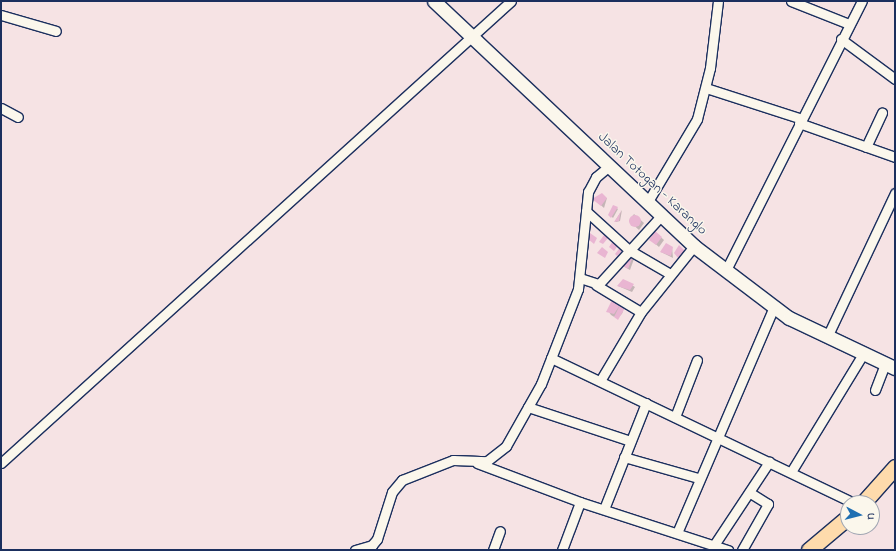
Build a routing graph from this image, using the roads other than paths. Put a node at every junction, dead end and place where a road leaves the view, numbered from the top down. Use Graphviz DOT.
graph roads {
  1 [pos="434,1"];
  2 [pos="511,1"];
  3 [pos="718,1"];
  4 [pos="791,1"];
  5 [pos="862,1"];
  6 [pos="1,15"];
  7 [pos="849,24"];
  8 [pos="56,31"];
  9 [pos="473,38"];
  10 [pos="841,39"];
  11 [pos="895,79"];
  12 [pos="706,88"];
  13 [pos="1,108"];
  14 [pos="882,112"];
  15 [pos="18,117"];
  16 [pos="800,121"];
  17 [pos="866,147"];
  18 [pos="895,157"];
  19 [pos="609,166"];
  20 [pos="894,200"];
  21 [pos="647,204"];
  22 [pos="586,211"];
  23 [pos="660,217"];
  24 [pos="694,246"];
  25 [pos="629,250"];
  26 [pos="726,270"];
  27 [pos="670,274"];
  28 [pos="580,278"];
  29 [pos="596,285"];
  30 [pos="774,307"];
  31 [pos="641,312"];
  32 [pos="827,337"];
  33 [pos="864,354"];
  34 [pos="551,358"];
  35 [pos="697,360"];
  36 [pos="890,366"];
  37 [pos="600,382"];
  38 [pos="875,390"];
  39 [pos="646,403"];
  40 [pos="528,407"];
  41 [pos="675,417"];
  42 [pos="718,437"];
  43 [pos="630,442"];
  44 [pos="624,457"];
  45 [pos="769,462"];
  46 [pos="1,463"];
  47 [pos="477,463"];
  48 [pos="895,468"];
  49 [pos="791,472"];
  50 [pos="698,478"];
  51 [pos="749,492"];
  52 [pos="870,495"];
  53 [pos="840,496"];
  54 [pos="580,502"];
  55 [pos="604,509"];
  56 [pos="840,525"];
  57 [pos="500,531"];
  58 [pos="677,533"];
  59 [pos="714,545"];
  60 [pos="817,548"];
  61 [pos="355,550"];
  62 [pos="493,550"];
  63 [pos="562,550"];
  64 [pos="728,550"];
  65 [pos="742,550"];
  1 -- 9 [label="main road, Jalan Totogan - Karanglo"];
  2 -- 9 [label="street"];
  3 -- 12 [label="street"];
  4 -- 7 [label="street"];
  5 -- 7 [label="street"];
  6 -- 8 [label="street"];
  7 -- 10 [label="street"];
  9 -- 19 [label="main road, Jalan Totogan - Karanglo"];
  9 -- 46 [label="street"];
  10 -- 11 [label="street"];
  10 -- 16 [label="street"];
  12 -- 16 [label="street"];
  12 -- 21 [label="street"];
  13 -- 15 [label="street"];
  14 -- 17 [label="street"];
  16 -- 17 [label="street"];
  16 -- 26 [label="street"];
  17 -- 18 [label="street"];
  19 -- 21 [label="main road, Jalan Totogan - Karanglo"];
  19 -- 22 [label="street"];
  20 -- 32 [label="street"];
  21 -- 23 [label="main road, Jalan Totogan - Karanglo"];
  22 -- 25 [label="street"];
  22 -- 28 [label="street"];
  23 -- 24 [label="main road, Jalan Totogan - Karanglo"];
  23 -- 25 [label="street"];
  24 -- 26 [label="main road, Jalan Totogan - Karanglo"];
  24 -- 27 [label="street"];
  25 -- 27 [label="street"];
  25 -- 29 [label="street"];
  26 -- 30 [label="main road, Jalan Totogan - Karanglo"];
  27 -- 31 [label="street"];
  28 -- 29 [label="street"];
  28 -- 34 [label="street"];
  29 -- 31 [label="street"];
  30 -- 32 [label="main road, Jalan Totogan - Karanglo"];
  30 -- 42 [label="street"];
  31 -- 37 [label="street"];
  32 -- 33 [label="main road, Jalan Totogan - Karanglo"];
  33 -- 36 [label="main road, Jalan Totogan - Karanglo"];
  33 -- 49 [label="street"];
  34 -- 37 [label="street"];
  34 -- 40 [label="street"];
  35 -- 41 [label="street"];
  36 -- 38 [label="street"];
  37 -- 39 [label="street"];
  39 -- 41 [label="street"];
  39 -- 43 [label="street"];
  40 -- 43 [label="street"];
  40 -- 47 [label="street"];
  41 -- 42 [label="street"];
  42 -- 45 [label="street"];
  42 -- 50 [label="street"];
  43 -- 44 [label="street"];
  44 -- 50 [label="street"];
  44 -- 55 [label="street"];
  45 -- 49 [label="street"];
  45 -- 51 [label="street"];
  47 -- 54 [label="street"];
  47 -- 61 [label="street"];
  48 -- 52 [label="main road"];
  49 -- 53 [label="street"];
  50 -- 58 [label="street"];
  51 -- 59 [label="street"];
  51 -- 65 [label="street"];
  54 -- 55 [label="street"];
  54 -- 63 [label="street"];
  55 -- 58 [label="street"];
  56 -- 60 [label="main road"];
  57 -- 62 [label="street"];
  58 -- 59 [label="street"];
  59 -- 64 [label="street"];
}
